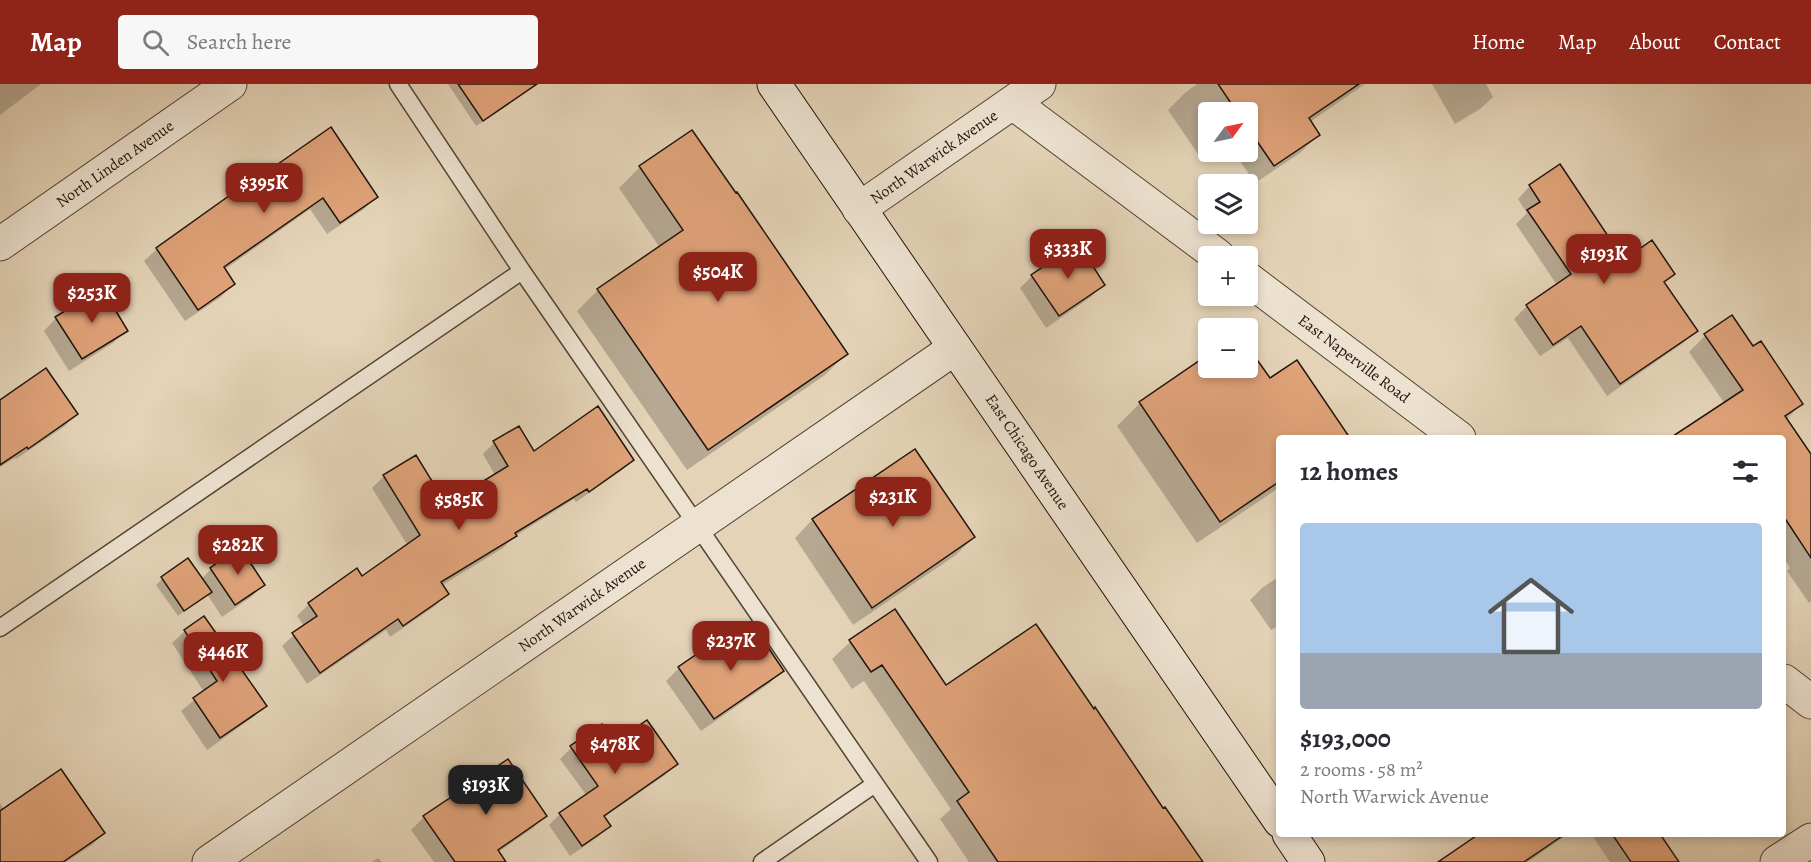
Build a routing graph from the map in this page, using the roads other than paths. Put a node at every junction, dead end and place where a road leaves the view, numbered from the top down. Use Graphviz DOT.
graph roads {
  1 [pos="230,84"];
  2 [pos="398,84"];
  3 [pos="774,84"];
  4 [pos="1039,84"];
  5 [pos="1013,103"];
  6 [pos="859,209"];
  7 [pos="0,244"];
  8 [pos="1205,246"];
  9 [pos="522,272"];
  10 [pos="1258,286"];
  11 [pos="955,348"];
  12 [pos="1456,435"];
  13 [pos="697,526"];
  14 [pos="0,628"];
  15 [pos="1786,683"];
  16 [pos="1811,702"];
  17 [pos="875,784"];
  18 [pos="1276,815"];
  19 [pos="1291,837"];
  20 [pos="1811,840"];
  21 [pos="209,862"];
  22 [pos="762,862"];
  23 [pos="929,862"];
  24 [pos="1308,862"];
  25 [pos="1777,862"];
  1 -- 7 [label="street, North Linden Avenue"];
  2 -- 9 [label="lane"];
  3 -- 6 [label="street, East Chicago Avenue"];
  4 -- 5 [label="street, North Warwick Avenue"];
  5 -- 6 [label="street, North Warwick Avenue"];
  5 -- 8 [label="street"];
  6 -- 11 [label="street, East Chicago Avenue"];
  9 -- 13 [label="lane"];
  9 -- 14 [label="lane"];
  10 -- 12 [label="street, East Naperville Road"];
  11 -- 13 [label="street, North Warwick Avenue"];
  11 -- 18 [label="street, East Chicago Avenue"];
  13 -- 17 [label="lane"];
  13 -- 21 [label="street, North Warwick Avenue"];
  15 -- 16 [label="street"];
  17 -- 22 [label="lane"];
  17 -- 23 [label="lane"];
  19 -- 24 [label="street"];
  20 -- 25 [label="street"];
}
